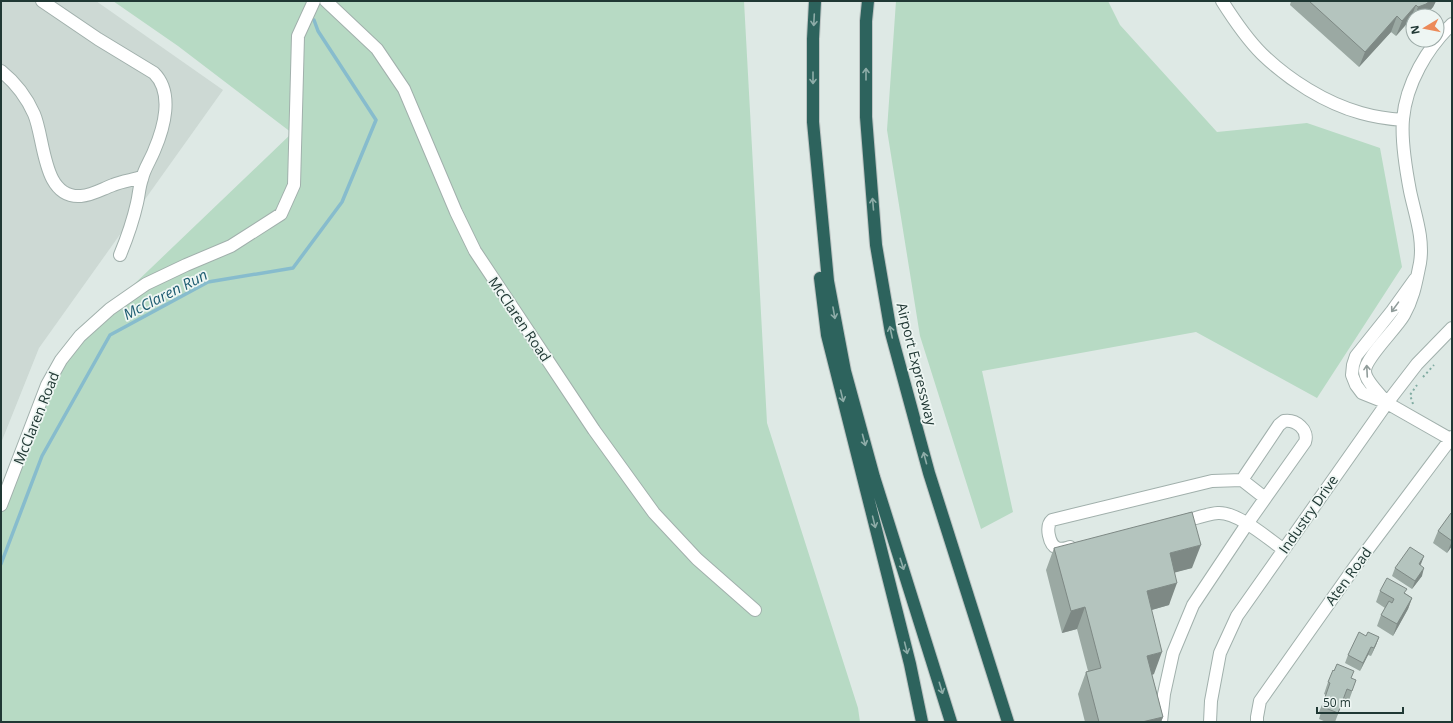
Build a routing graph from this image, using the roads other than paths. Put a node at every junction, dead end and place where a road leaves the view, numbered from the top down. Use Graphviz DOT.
graph roads {
  1 [pos="42,1"];
  2 [pos="314,1"];
  3 [pos="326,1"];
  4 [pos="815,1"];
  5 [pos="868,1"];
  6 [pos="1222,1"];
  7 [pos="1452,24"];
  8 [pos="1,71"];
  9 [pos="1403,120"];
  10 [pos="813,122"];
  11 [pos="142,177"];
  12 [pos="120,255"];
  13 [pos="1417,275"];
  14 [pos="1452,328"];
  15 [pos="1374,333"];
  16 [pos="1384,341"];
  17 [pos="1387,403"];
  18 [pos="1451,438"];
  19 [pos="929,473"];
  20 [pos="1242,480"];
  21 [pos="1265,498"];
  22 [pos="1,505"];
  23 [pos="1247,524"];
  24 [pos="1164,526"];
  25 [pos="1079,545"];
  26 [pos="1283,549"];
  27 [pos="755,610"];
  28 [pos="922,722"];
  29 [pos="951,722"];
  30 [pos="1008,722"];
  31 [pos="1014,722"];
  32 [pos="1162,722"];
  33 [pos="1210,722"];
  34 [pos="1257,722"];
  1 -- 11 [label="street"];
  2 -- 22 [label="street, McClaren Road"];
  3 -- 27 [label="street, McClaren Road"];
  4 -- 10 [label="highway, one-way"];
  19 -- 5 [label="highway, Airport Expressway, one-way"];
  6 -- 9 [label="street"];
  7 -- 9 [label="street"];
  8 -- 11 [label="street"];
  9 -- 13 [label="street"];
  10 -- 28 [label="highway, one-way"];
  10 -- 29 [label="highway, one-way"];
  11 -- 12 [label="street"];
  13 -- 15 [label="street, one-way"];
  13 -- 16 [label="street"];
  14 -- 17 [label="street, Industry Drive"];
  15 -- 16 [label="street"];
  15 -- 17 [label="street"];
  17 -- 16 [label="street, one-way"];
  17 -- 18 [label="street"];
  17 -- 26 [label="street, Industry Drive"];
  18 -- 34 [label="street, Aten Road"];
  19 -- 30 [label="highway, Airport Expressway"];
  19 -- 31 [label="highway"];
  20 -- 21 [label="street"];
  20 -- 21 [label="street"];
  20 -- 25 [label="street"];
  21 -- 23 [label="street"];
  23 -- 24 [label="street"];
  23 -- 26 [label="street"];
  23 -- 32 [label="street"];
  26 -- 33 [label="street, Industry Drive"];
}
